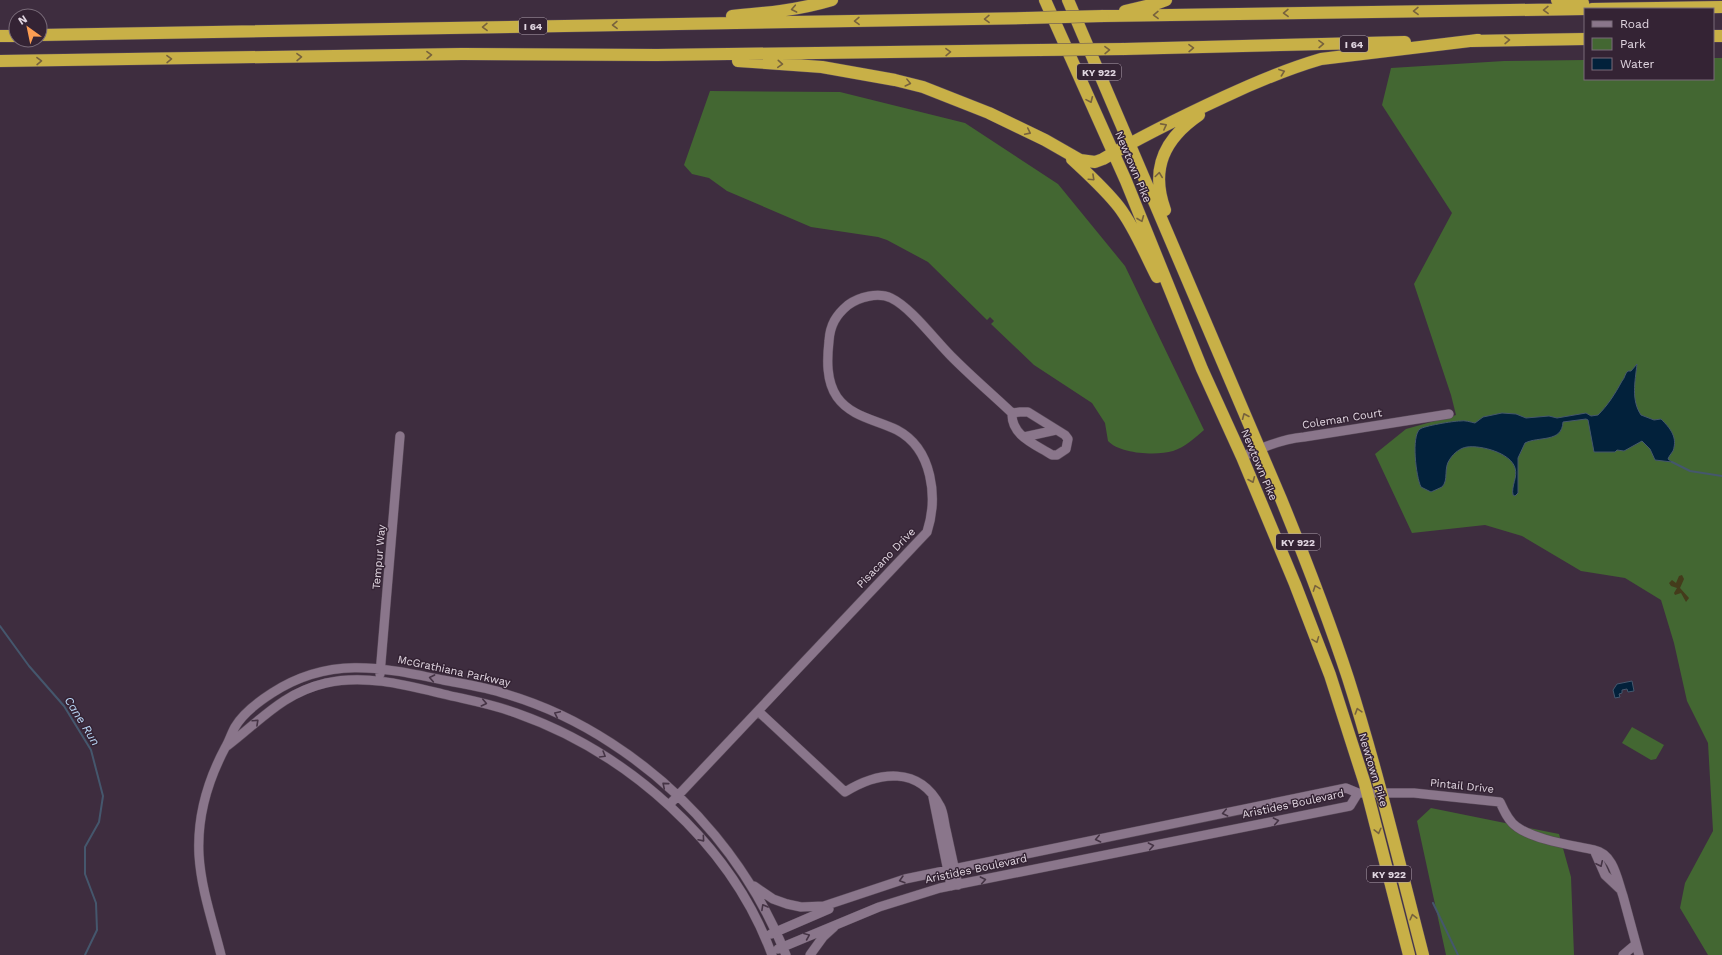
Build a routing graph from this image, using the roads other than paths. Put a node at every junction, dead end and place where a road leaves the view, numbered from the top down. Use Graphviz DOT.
graph roads {
  1 [pos="832,0"];
  2 [pos="1045,0"];
  3 [pos="1068,0"];
  4 [pos="1166,0"];
  5 [pos="1557,0"];
  6 [pos="1722,7"];
  7 [pos="1640,8"];
  8 [pos="1584,9"];
  9 [pos="1103,16"];
  10 [pos="632,25"];
  11 [pos="48,35"];
  12 [pos="1584,39"];
  13 [pos="1478,40"];
  14 [pos="657,55"];
  15 [pos="0,61"];
  16 [pos="1224,97"];
  17 [pos="1129,144"];
  18 [pos="1063,151"];
  19 [pos="1114,152"];
  20 [pos="1198,306"];
  21 [pos="1202,369"];
  22 [pos="1012,413"];
  23 [pos="1449,414"];
  24 [pos="1056,430"];
  25 [pos="400,436"];
  26 [pos="1024,437"];
  27 [pos="1259,449"];
  28 [pos="1242,457"];
  29 [pos="380,668"];
  30 [pos="379,681"];
  31 [pos="758,711"];
  32 [pos="575,722"];
  33 [pos="568,736"];
  34 [pos="226,747"];
  35 [pos="1381,792"];
  36 [pos="1363,793"];
  37 [pos="678,796"];
  38 [pos="669,805"];
  39 [pos="951,870"];
  40 [pos="748,880"];
  41 [pos="954,885"];
  42 [pos="864,894"];
  43 [pos="851,917"];
  44 [pos="776,932"];
  45 [pos="764,937"];
  46 [pos="1636,944"];
  47 [pos="784,951"];
  48 [pos="772,953"];
  49 [pos="222,955"];
  50 [pos="810,955"];
  51 [pos="1410,955"];
  52 [pos="1423,955"];
  53 [pos="1624,955"];
  54 [pos="1639,955"];
  1 -- 10 [label="highway, one-way"];
  2 -- 19 [label="highway, Newtown Pike / KY 922, one-way"];
  3 -- 17 [label="highway, Newtown Pike / KY 922"];
  4 -- 9 [label="highway"];
  5 -- 7 [label="highway"];
  6 -- 7 [label="highway"];
  8 -- 9 [label="highway, I 64, one-way"];
  9 -- 10 [label="highway, I 64, one-way, bridge"];
  10 -- 11 [label="highway, I 64, one-way"];
  13 -- 12 [label="highway, I 64, one-way"];
  14 -- 13 [label="highway, I 64, one-way, bridge"];
  16 -- 13 [label="highway, one-way"];
  15 -- 14 [label="highway, I 64, one-way"];
  14 -- 18 [label="highway, one-way"];
  17 -- 16 [label="highway, one-way"];
  20 -- 16 [label="highway, one-way"];
  17 -- 19 [label="highway"];
  17 -- 20 [label="highway, Newtown Pike / KY 922"];
  18 -- 19 [label="highway"];
  18 -- 21 [label="highway, one-way"];
  19 -- 21 [label="highway, Newtown Pike / KY 922, one-way"];
  27 -- 20 [label="highway, Newtown Pike / KY 922, one-way"];
  21 -- 28 [label="highway, Newtown Pike / KY 922"];
  22 -- 24 [label="street"];
  22 -- 26 [label="street"];
  22 -- 31 [label="street, Pisacano Drive"];
  23 -- 27 [label="street, Coleman Court"];
  24 -- 26 [label="street"];
  24 -- 26 [label="street"];
  25 -- 29 [label="street, Tempur Way"];
  27 -- 28 [label="street, Coleman Court"];
  35 -- 27 [label="highway, Newtown Pike / KY 922, one-way"];
  28 -- 36 [label="highway, Newtown Pike / KY 922, one-way"];
  29 -- 30 [label="street, Tempur Way"];
  32 -- 29 [label="street, McGrathiana Parkway, one-way"];
  29 -- 34 [label="street, McGrathiana Parkway"];
  30 -- 33 [label="street, McGrathiana Parkway, one-way"];
  34 -- 30 [label="street, McGrathiana Parkway, one-way"];
  31 -- 37 [label="street, Pisacano Drive"];
  31 -- 39 [label="street"];
  32 -- 33 [label="street"];
  37 -- 32 [label="street, McGrathiana Parkway, one-way"];
  33 -- 38 [label="street, McGrathiana Parkway, one-way"];
  34 -- 49 [label="street, McGrathiana Parkway"];
  35 -- 36 [label="street"];
  35 -- 46 [label="street, Pintail Drive"];
  52 -- 35 [label="highway, Newtown Pike / KY 922, one-way"];
  36 -- 39 [label="street, Aristides Boulevard, one-way"];
  41 -- 36 [label="street, Aristides Boulevard, one-way"];
  36 -- 51 [label="highway, Newtown Pike / KY 922, one-way"];
  37 -- 38 [label="street, Pisacano Drive"];
  37 -- 40 [label="street, McGrathiana Parkway"];
  38 -- 45 [label="street, McGrathiana Parkway, one-way"];
  39 -- 41 [label="street"];
  39 -- 42 [label="street, Aristides Boulevard, one-way"];
  40 -- 42 [label="street, Aristides Boulevard"];
  44 -- 40 [label="street, McGrathiana Parkway, one-way"];
  41 -- 43 [label="street, Aristides Boulevard"];
  42 -- 44 [label="street, Aristides Boulevard"];
  47 -- 43 [label="street, Aristides Boulevard, one-way"];
  43 -- 50 [label="street, Aristides Boulevard"];
  44 -- 45 [label="street, Aristides Boulevard"];
  44 -- 47 [label="street, McGrathiana Parkway"];
  45 -- 48 [label="street, McGrathiana Parkway"];
  46 -- 53 [label="street"];
  46 -- 54 [label="street, Pintail Drive"];
  47 -- 48 [label="street, Aristides Boulevard"];
}
